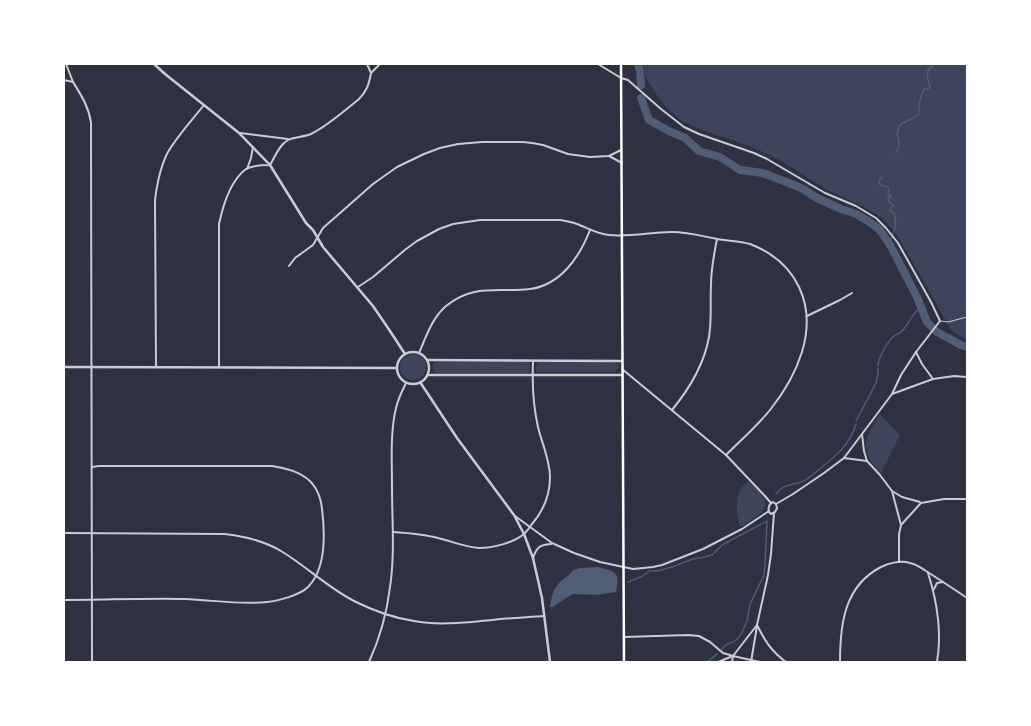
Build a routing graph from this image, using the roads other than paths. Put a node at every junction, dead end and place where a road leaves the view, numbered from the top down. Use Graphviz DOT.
graph roads {
  1 [pos="66,64"];
  2 [pos="154,64"];
  3 [pos="367,64"];
  4 [pos="380,64"];
  5 [pos="598,64"];
  6 [pos="621,64"];
  7 [pos="371,73"];
  8 [pos="621,78"];
  9 [pos="64,80"];
  10 [pos="73,82"];
  11 [pos="204,105"];
  12 [pos="238,133"];
  13 [pos="288,140"];
  14 [pos="253,147"];
  15 [pos="621,150"];
  16 [pos="609,156"];
  17 [pos="622,163"];
  18 [pos="270,165"];
  19 [pos="247,169"];
  20 [pos="590,230"];
  21 [pos="622,235"];
  22 [pos="317,237"];
  23 [pos="717,239"];
  24 [pos="289,266"];
  25 [pos="358,287"];
  26 [pos="852,294"];
  27 [pos="806,317"];
  28 [pos="967,317"];
  29 [pos="940,321"];
  30 [pos="916,352"];
  31 [pos="419,353"];
  32 [pos="404,354"];
  33 [pos="427,360"];
  34 [pos="533,361"];
  35 [pos="622,361"];
  36 [pos="64,367"];
  37 [pos="92,367"];
  38 [pos="156,367"];
  39 [pos="220,367"];
  40 [pos="397,368"];
  41 [pos="622,369"];
  42 [pos="533,374"];
  43 [pos="427,375"];
  44 [pos="622,375"];
  45 [pos="967,377"];
  46 [pos="933,379"];
  47 [pos="420,382"];
  48 [pos="406,383"];
  49 [pos="892,394"];
  50 [pos="672,410"];
  51 [pos="862,434"];
  52 [pos="726,455"];
  53 [pos="844,458"];
  54 [pos="867,461"];
  55 [pos="92,467"];
  56 [pos="892,491"];
  57 [pos="967,499"];
  58 [pos="921,502"];
  59 [pos="771,503"];
  60 [pos="776,504"];
  61 [pos="769,511"];
  62 [pos="774,513"];
  63 [pos="514,514"];
  64 [pos="901,525"];
  65 [pos="530,527"];
  66 [pos="392,532"];
  67 [pos="64,533"];
  68 [pos="92,533"];
  69 [pos="524,534"];
  70 [pos="552,544"];
  71 [pos="533,558"];
  72 [pos="898,562"];
  73 [pos="623,566"];
  74 [pos="928,572"];
  75 [pos="316,577"];
  76 [pos="943,582"];
  77 [pos="933,589"];
  78 [pos="967,598"];
  79 [pos="64,600"];
  80 [pos="92,600"];
  81 [pos="385,614"];
  82 [pos="544,616"];
  83 [pos="757,625"];
  84 [pos="624,637"];
  85 [pos="732,656"];
  86 [pos="751,661"];
  87 [pos="92,662"];
  88 [pos="369,662"];
  89 [pos="550,662"];
  90 [pos="624,662"];
  91 [pos="718,662"];
  92 [pos="732,662"];
  93 [pos="760,662"];
  94 [pos="786,662"];
  95 [pos="840,662"];
  96 [pos="937,662"];
  1 -- 10 [label="street"];
  2 -- 11 [label="street"];
  3 -- 7 [label="street"];
  4 -- 7 [label="street"];
  5 -- 8 [label="street"];
  6 -- 8 [label="main road"];
  7 -- 13 [label="street"];
  8 -- 15 [label="main road"];
  8 -- 29 [label="street"];
  9 -- 10 [label="street"];
  10 -- 37 [label="street"];
  11 -- 12 [label="street"];
  11 -- 38 [label="street"];
  12 -- 13 [label="street"];
  12 -- 14 [label="street"];
  13 -- 18 [label="street"];
  14 -- 18 [label="street"];
  14 -- 19 [label="street"];
  15 -- 16 [label="street"];
  15 -- 17 [label="main road"];
  16 -- 17 [label="street"];
  16 -- 22 [label="street"];
  17 -- 21 [label="main road"];
  18 -- 19 [label="street"];
  18 -- 22 [label="street"];
  19 -- 39 [label="street"];
  20 -- 21 [label="street"];
  20 -- 25 [label="street"];
  20 -- 31 [label="street"];
  21 -- 23 [label="street"];
  21 -- 35 [label="main road"];
  22 -- 24 [label="street"];
  22 -- 25 [label="street"];
  23 -- 27 [label="street"];
  23 -- 50 [label="street"];
  25 -- 32 [label="street"];
  26 -- 27 [label="street"];
  27 -- 52 [label="street"];
  28 -- 29 [label="lane"];
  29 -- 30 [label="street"];
  30 -- 46 [label="street"];
  30 -- 49 [label="street"];
  31 -- 32 [label="street"];
  31 -- 33 [label="street"];
  32 -- 40 [label="street"];
  33 -- 34 [label="street"];
  33 -- 43 [label="street"];
  34 -- 35 [label="street"];
  34 -- 42 [label="street"];
  35 -- 41 [label="main road"];
  36 -- 37 [label="street"];
  37 -- 38 [label="street"];
  37 -- 55 [label="street"];
  38 -- 39 [label="street"];
  39 -- 40 [label="street"];
  40 -- 48 [label="street"];
  41 -- 44 [label="main road"];
  41 -- 50 [label="street"];
  42 -- 43 [label="street"];
  42 -- 44 [label="street"];
  42 -- 65 [label="street"];
  43 -- 47 [label="street"];
  44 -- 73 [label="main road"];
  45 -- 46 [label="street"];
  46 -- 49 [label="street"];
  47 -- 48 [label="street"];
  47 -- 63 [label="street"];
  48 -- 66 [label="street"];
  49 -- 51 [label="street"];
  50 -- 52 [label="street"];
  51 -- 53 [label="street"];
  51 -- 54 [label="street"];
  52 -- 59 [label="street"];
  53 -- 54 [label="street"];
  53 -- 60 [label="street"];
  54 -- 56 [label="street"];
  55 -- 68 [label="street"];
  55 -- 75 [label="street"];
  56 -- 58 [label="street"];
  56 -- 64 [label="street"];
  57 -- 58 [label="street"];
  58 -- 64 [label="street"];
  59 -- 60 [label="street"];
  59 -- 61 [label="street"];
  60 -- 62 [label="street"];
  61 -- 62 [label="street"];
  61 -- 73 [label="street"];
  62 -- 83 [label="street"];
  63 -- 65 [label="street"];
  63 -- 69 [label="street"];
  64 -- 72 [label="street"];
  65 -- 69 [label="street"];
  65 -- 70 [label="street"];
  66 -- 69 [label="street"];
  66 -- 81 [label="street"];
  67 -- 68 [label="street"];
  68 -- 75 [label="street"];
  68 -- 80 [label="street"];
  69 -- 71 [label="street"];
  70 -- 71 [label="street"];
  70 -- 73 [label="street"];
  71 -- 82 [label="street"];
  72 -- 74 [label="street"];
  72 -- 95 [label="street"];
  73 -- 84 [label="main road"];
  74 -- 76 [label="street"];
  74 -- 77 [label="street"];
  75 -- 80 [label="street"];
  75 -- 81 [label="street"];
  76 -- 77 [label="street"];
  76 -- 78 [label="street"];
  77 -- 96 [label="street"];
  79 -- 80 [label="street"];
  80 -- 87 [label="street"];
  81 -- 82 [label="street"];
  81 -- 88 [label="street"];
  82 -- 89 [label="street"];
  83 -- 85 [label="street"];
  83 -- 86 [label="street"];
  83 -- 94 [label="street"];
  84 -- 85 [label="street"];
  84 -- 90 [label="main road"];
  85 -- 86 [label="street"];
  85 -- 91 [label="street"];
  85 -- 92 [label="street"];
  86 -- 93 [label="street"];
}
